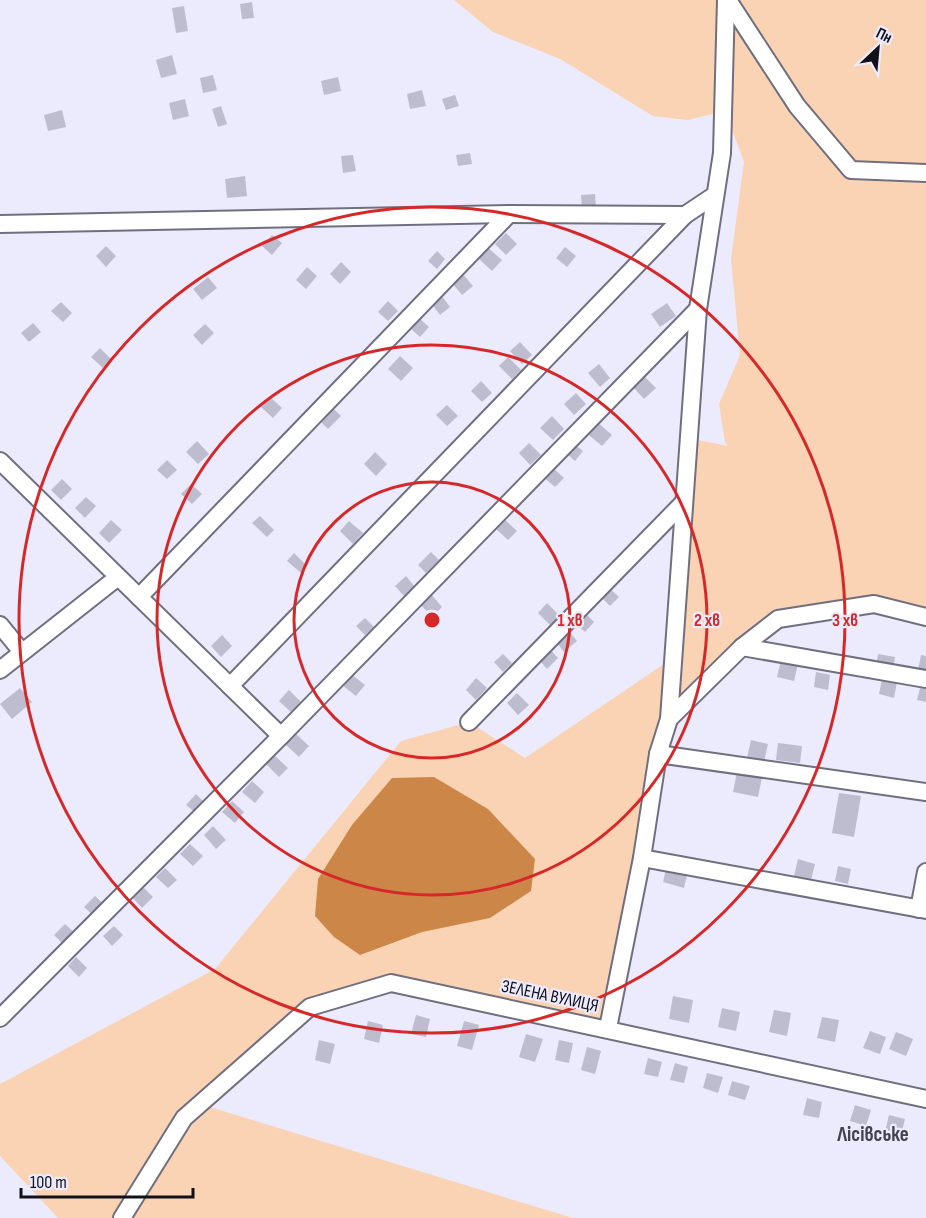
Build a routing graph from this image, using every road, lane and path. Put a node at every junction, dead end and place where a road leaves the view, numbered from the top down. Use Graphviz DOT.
graph roads {
  1 [pos="727,0"];
  2 [pos="926,173"];
  3 [pos="715,195"];
  4 [pos="509,214"];
  5 [pos="684,215"];
  6 [pos="0,224"];
  7 [pos="698,309"];
  8 [pos="0,461"];
  9 [pos="684,502"];
  10 [pos="118,577"];
  11 [pos="139,597"];
  12 [pos="926,617"];
  13 [pos="0,625"];
  14 [pos="742,647"];
  15 [pos="22,652"];
  16 [pos="0,670"];
  17 [pos="926,679"];
  18 [pos="230,686"];
  19 [pos="669,719"];
  20 [pos="469,722"];
  21 [pos="281,736"];
  22 [pos="658,754"];
  23 [pos="926,792"];
  24 [pos="642,858"];
  25 [pos="926,872"];
  26 [pos="923,909"];
  27 [pos="0,1018"];
  28 [pos="608,1028"];
  29 [pos="926,1099"];
  30 [pos="122,1218"];
  1 -- 2 [label="street"];
  1 -- 3 [label="street"];
  3 -- 5 [label="street"];
  3 -- 7 [label="street"];
  4 -- 5 [label="street"];
  4 -- 6 [label="street"];
  4 -- 11 [label="street"];
  5 -- 18 [label="street"];
  7 -- 9 [label="street"];
  7 -- 21 [label="street"];
  8 -- 10 [label="street"];
  9 -- 19 [label="street"];
  9 -- 20 [label="street"];
  10 -- 11 [label="street"];
  10 -- 15 [label="street"];
  11 -- 18 [label="street"];
  12 -- 14 [label="street"];
  13 -- 15 [label="street"];
  14 -- 17 [label="street"];
  14 -- 19 [label="street"];
  15 -- 16 [label="street"];
  18 -- 21 [label="street"];
  19 -- 22 [label="street"];
  21 -- 27 [label="street"];
  22 -- 23 [label="street"];
  22 -- 24 [label="street"];
  24 -- 26 [label="street"];
  24 -- 28 [label="street"];
  25 -- 26 [label="street"];
  28 -- 29 [label="street, ЗЕЛЕНА ВУЛИЦЯ"];
  28 -- 30 [label="street, ЗЕЛЕНА ВУЛИЦЯ"];
}
